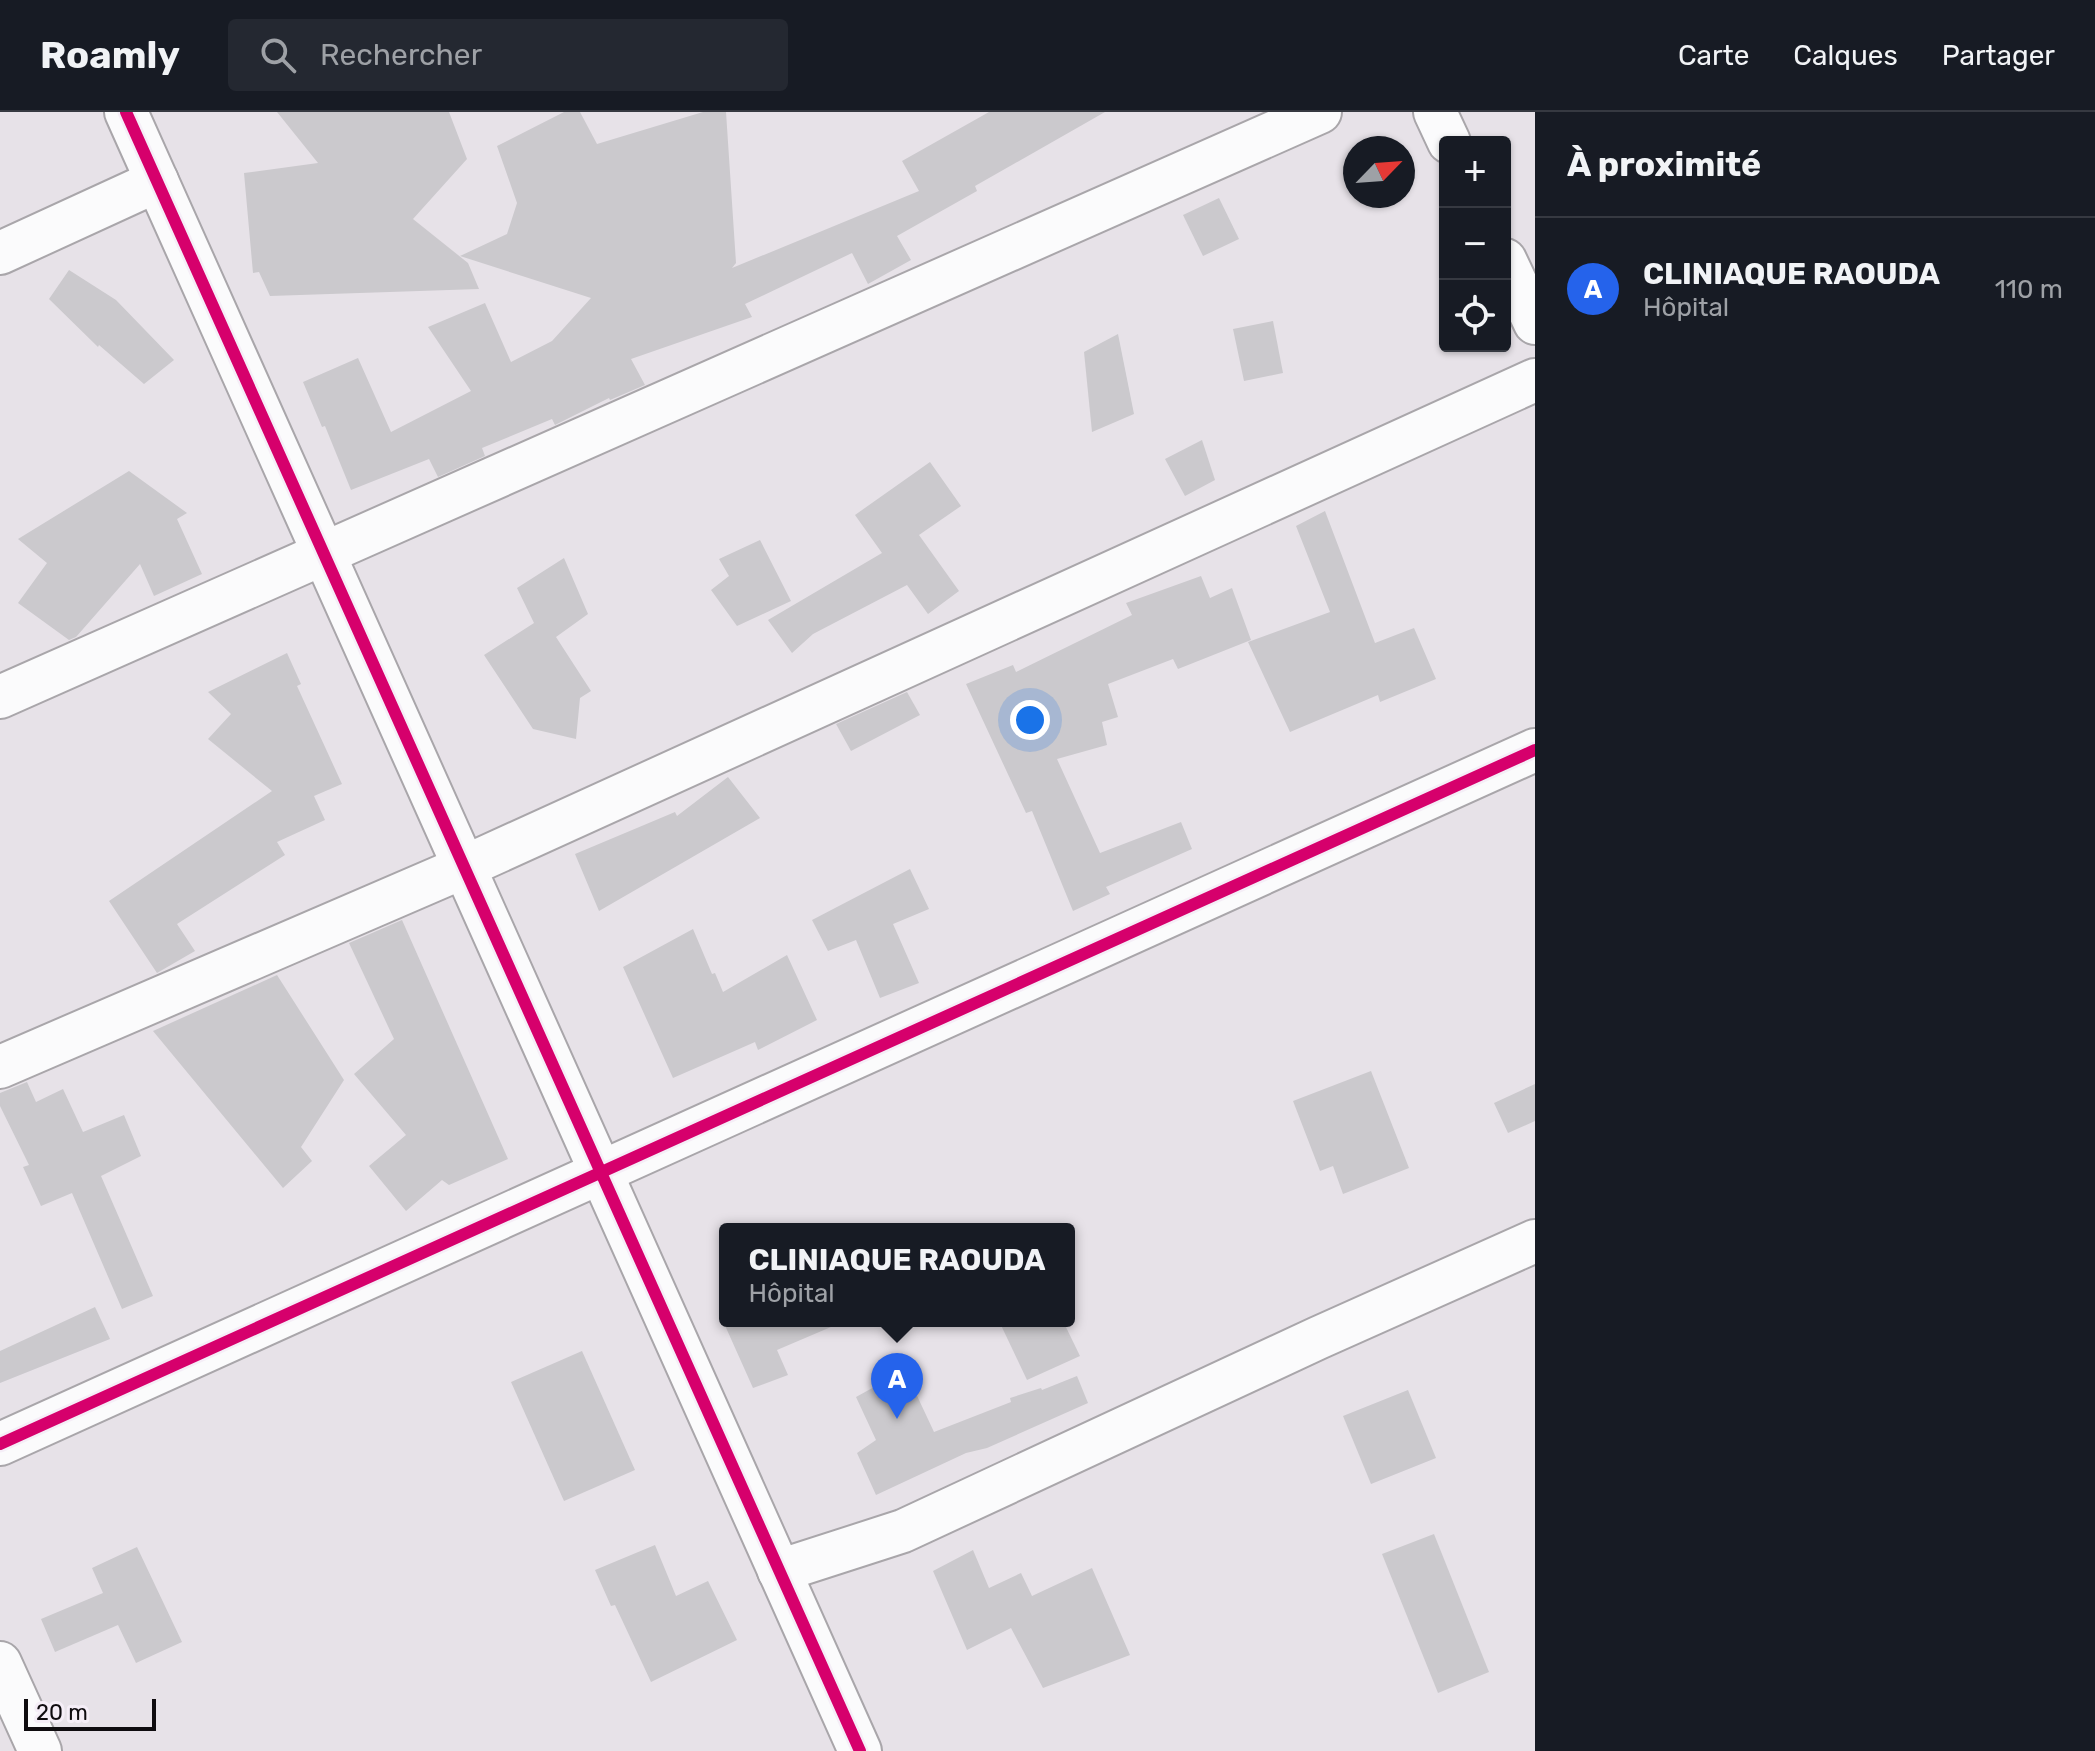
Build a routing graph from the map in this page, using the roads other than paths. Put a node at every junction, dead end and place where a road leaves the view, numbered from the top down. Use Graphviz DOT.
graph roads {
  1 [pos="126,112"];
  2 [pos="1320,112"];
  3 [pos="1435,112"];
  4 [pos="1446,136"];
  5 [pos="157,181"];
  6 [pos="0,253"];
  7 [pos="1511,273"];
  8 [pos="1535,323"];
  9 [pos="1535,380"];
  10 [pos="324,554"];
  11 [pos="0,697"];
  12 [pos="1535,750"];
  13 [pos="464,867"];
  14 [pos="0,1067"];
  15 [pos="600,1172"];
  16 [pos="1535,1241"];
  17 [pos="0,1444"];
  18 [pos="779,1571"];
  19 [pos="0,1663"];
  20 [pos="40,1751"];
  21 [pos="860,1751"];
  1 -- 5 [label="street"];
  2 -- 10 [label="street"];
  3 -- 4 [label="street"];
  5 -- 6 [label="street"];
  5 -- 10 [label="street"];
  7 -- 8 [label="street"];
  9 -- 13 [label="street"];
  10 -- 11 [label="street"];
  10 -- 13 [label="street"];
  12 -- 15 [label="street"];
  13 -- 14 [label="street"];
  13 -- 15 [label="street"];
  15 -- 17 [label="street"];
  15 -- 18 [label="street"];
  16 -- 18 [label="street"];
  18 -- 21 [label="street"];
  19 -- 20 [label="street"];
}
